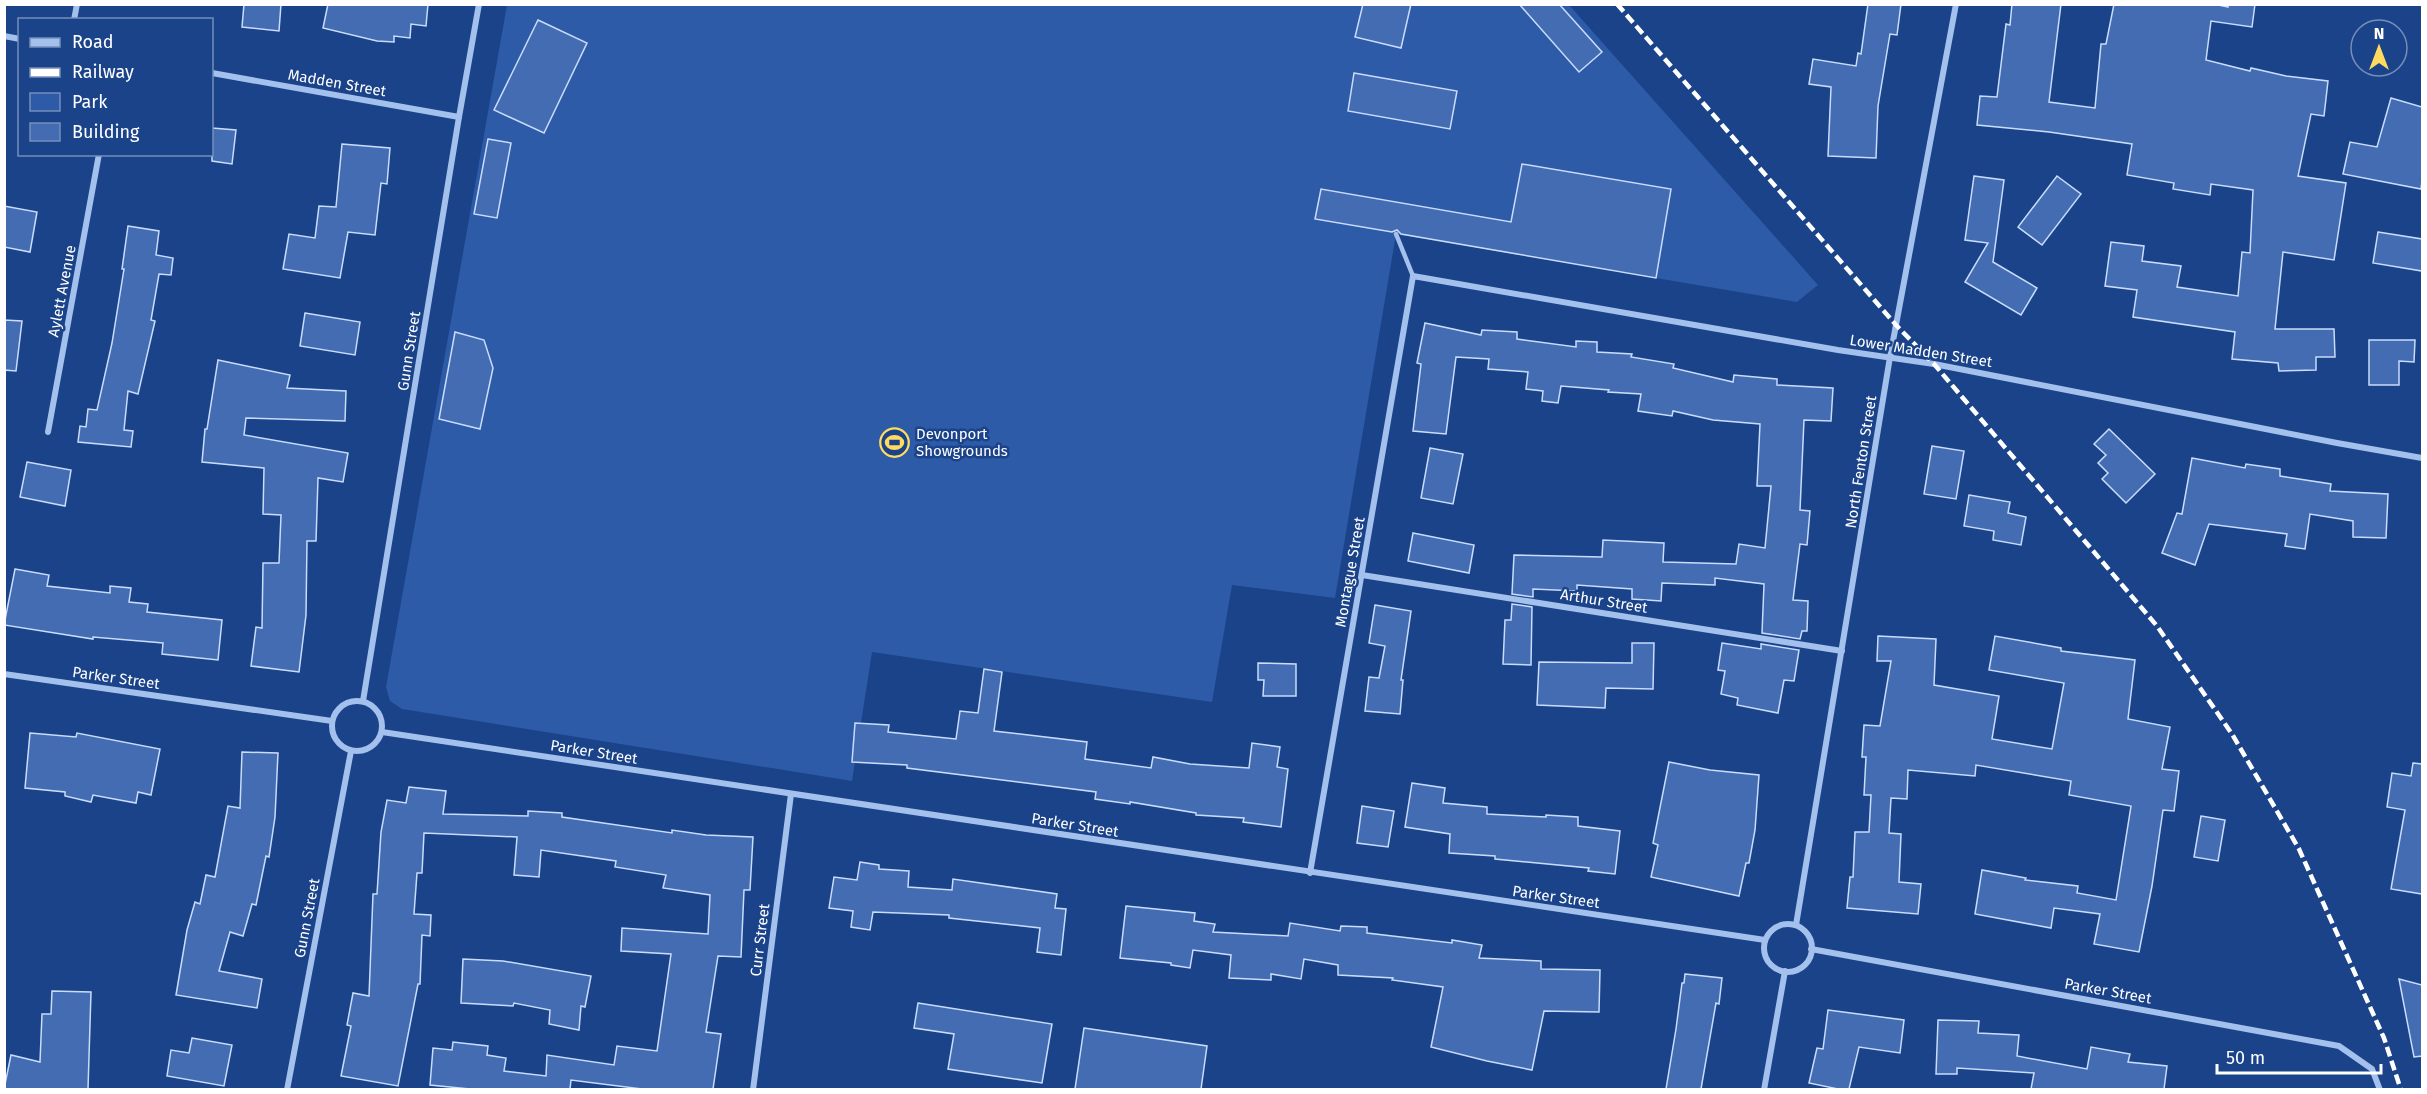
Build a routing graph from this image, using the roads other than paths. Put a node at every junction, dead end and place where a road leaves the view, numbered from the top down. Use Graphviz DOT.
graph roads {
  1 [pos="479,4"];
  2 [pos="1956,4"];
  3 [pos="213,73"];
  4 [pos="459,117"];
  5 [pos="99,156"];
  6 [pos="1396,234"];
  7 [pos="1413,276"];
  8 [pos="1890,357"];
  9 [pos="48,432"];
  10 [pos="2422,458"];
  11 [pos="1362,574"];
  12 [pos="1842,651"];
  13 [pos="4,674"];
  14 [pos="363,701"];
  15 [pos="332,721"];
  16 [pos="382,732"];
  17 [pos="351,751"];
  18 [pos="791,794"];
  19 [pos="1310,873"];
  20 [pos="1796,925"];
  21 [pos="1765,940"];
  22 [pos="1811,950"];
  23 [pos="1785,971"];
  24 [pos="287,1089"];
  25 [pos="753,1089"];
  26 [pos="1764,1089"];
  27 [pos="2380,1089"];
  1 -- 4 [label="street, Gunn Street"];
  2 -- 8 [label="street, North Fenton Street"];
  3 -- 4 [label="street, Madden Street"];
  4 -- 14 [label="street, Gunn Street"];
  5 -- 9 [label="street, Aylett Avenue"];
  6 -- 7 [label="lane"];
  7 -- 8 [label="street, Lower Madden Street"];
  7 -- 11 [label="street, Montague Street"];
  8 -- 10 [label="street, Lower Madden Street"];
  8 -- 12 [label="street, North Fenton Street"];
  11 -- 12 [label="street, Arthur Street"];
  11 -- 19 [label="street, Montague Street"];
  12 -- 20 [label="street, North Fenton Street"];
  13 -- 15 [label="street, Parker Street"];
  14 -- 15 [label="street"];
  14 -- 16 [label="street"];
  15 -- 17 [label="street"];
  16 -- 17 [label="street"];
  16 -- 18 [label="street, Parker Street"];
  17 -- 24 [label="street, Gunn Street"];
  18 -- 19 [label="street, Parker Street"];
  18 -- 25 [label="street, Curr Street"];
  19 -- 21 [label="street, Parker Street"];
  20 -- 21 [label="street"];
  20 -- 22 [label="street"];
  21 -- 23 [label="street"];
  22 -- 23 [label="street"];
  22 -- 27 [label="street, Parker Street"];
  23 -- 26 [label="street"];
}
